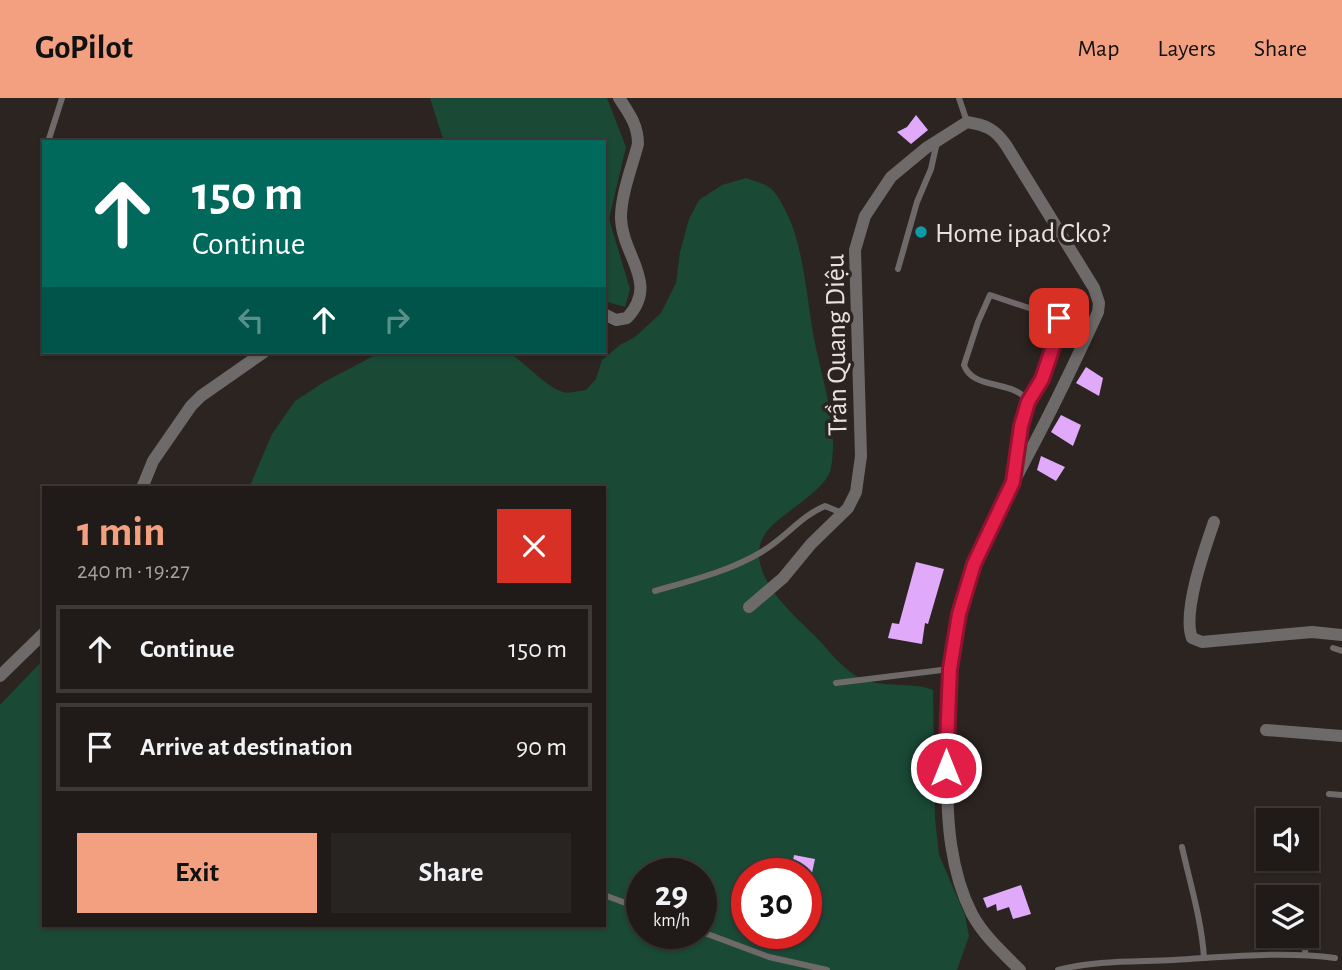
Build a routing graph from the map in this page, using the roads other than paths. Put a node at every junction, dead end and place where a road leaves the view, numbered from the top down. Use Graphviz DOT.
graph roads {
  1 [pos="62,98"];
  2 [pos="619,98"];
  3 [pos="959,98"];
  4 [pos="967,122"];
  5 [pos="49,140"];
  6 [pos="937,140"];
  7 [pos="898,269"];
  8 [pos="606,315"];
  9 [pos="261,354"];
  10 [pos="1028,402"];
  11 [pos="1013,482"];
  12 [pos="143,486"];
  13 [pos="842,513"];
  14 [pos="1214,522"];
  15 [pos="655,591"];
  16 [pos="749,607"];
  17 [pos="42,634"];
  18 [pos="1342,635"];
  19 [pos="1333,648"];
  20 [pos="1342,651"];
  21 [pos="950,669"];
  22 [pos="0,676"];
  23 [pos="836,683"];
  24 [pos="1266,730"];
  25 [pos="1342,736"];
  26 [pos="1329,793"];
  27 [pos="1342,795"];
  28 [pos="1182,847"];
  29 [pos="606,896"];
  30 [pos="626,903"];
  31 [pos="717,938"];
  32 [pos="1305,948"];
  33 [pos="1305,954"];
  34 [pos="1335,957"];
  35 [pos="1204,958"];
  36 [pos="827,970"];
  37 [pos="1020,970"];
  38 [pos="1058,970"];
  1 -- 5 [label="lane"];
  2 -- 8 [label="street"];
  3 -- 4 [label="lane"];
  4 -- 6 [label="street, Trần Quang Diệu"];
  4 -- 11 [label="street"];
  6 -- 7 [label="lane"];
  6 -- 13 [label="street, Trần Quang Diệu"];
  9 -- 12 [label="street"];
  10 -- 10 [label="lane"];
  10 -- 11 [label="lane"];
  11 -- 21 [label="street"];
  13 -- 15 [label="lane"];
  13 -- 16 [label="street, Trần Quang Diệu"];
  14 -- 18 [label="street"];
  17 -- 22 [label="street"];
  19 -- 20 [label="lane"];
  21 -- 23 [label="lane"];
  21 -- 37 [label="street"];
  24 -- 25 [label="street"];
  26 -- 27 [label="lane"];
  28 -- 35 [label="lane"];
  29 -- 30 [label="lane"];
  31 -- 36 [label="lane"];
  32 -- 33 [label="lane"];
  33 -- 34 [label="lane"];
  33 -- 35 [label="lane"];
  35 -- 38 [label="lane"];
}
